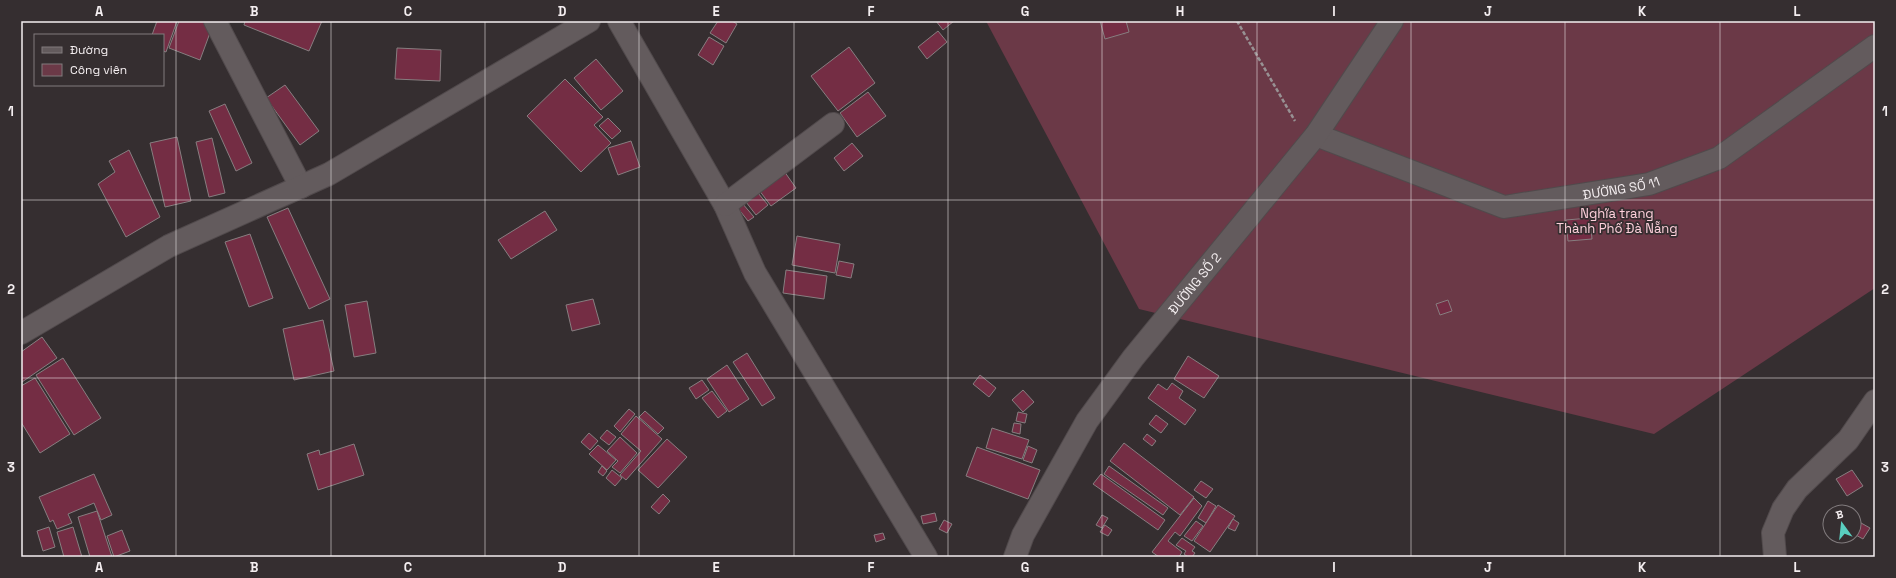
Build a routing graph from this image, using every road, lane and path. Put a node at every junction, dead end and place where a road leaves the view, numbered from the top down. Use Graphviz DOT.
graph roads {
  1 [pos="215,21"];
  2 [pos="589,21"];
  3 [pos="618,21"];
  4 [pos="1237,21"];
  5 [pos="1392,21"];
  6 [pos="1875,46"];
  7 [pos="833,124"];
  8 [pos="1312,140"];
  9 [pos="301,187"];
  10 [pos="725,205"];
  11 [pos="21,333"];
  12 [pos="1875,401"];
  13 [pos="926,557"];
  14 [pos="1015,557"];
  15 [pos="1775,557"];
  1 -- 9 [label="street"];
  2 -- 9 [label="street"];
  3 -- 10 [label="street"];
  4 -- 8 [label="path"];
  5 -- 8 [label="street, ĐƯỜNG SỐ 2"];
  6 -- 8 [label="street, ĐƯỜNG SỐ 11"];
  7 -- 10 [label="street"];
  8 -- 14 [label="street, ĐƯỜNG SỐ 2"];
  9 -- 11 [label="street"];
  10 -- 13 [label="street"];
  12 -- 15 [label="street"];
}
